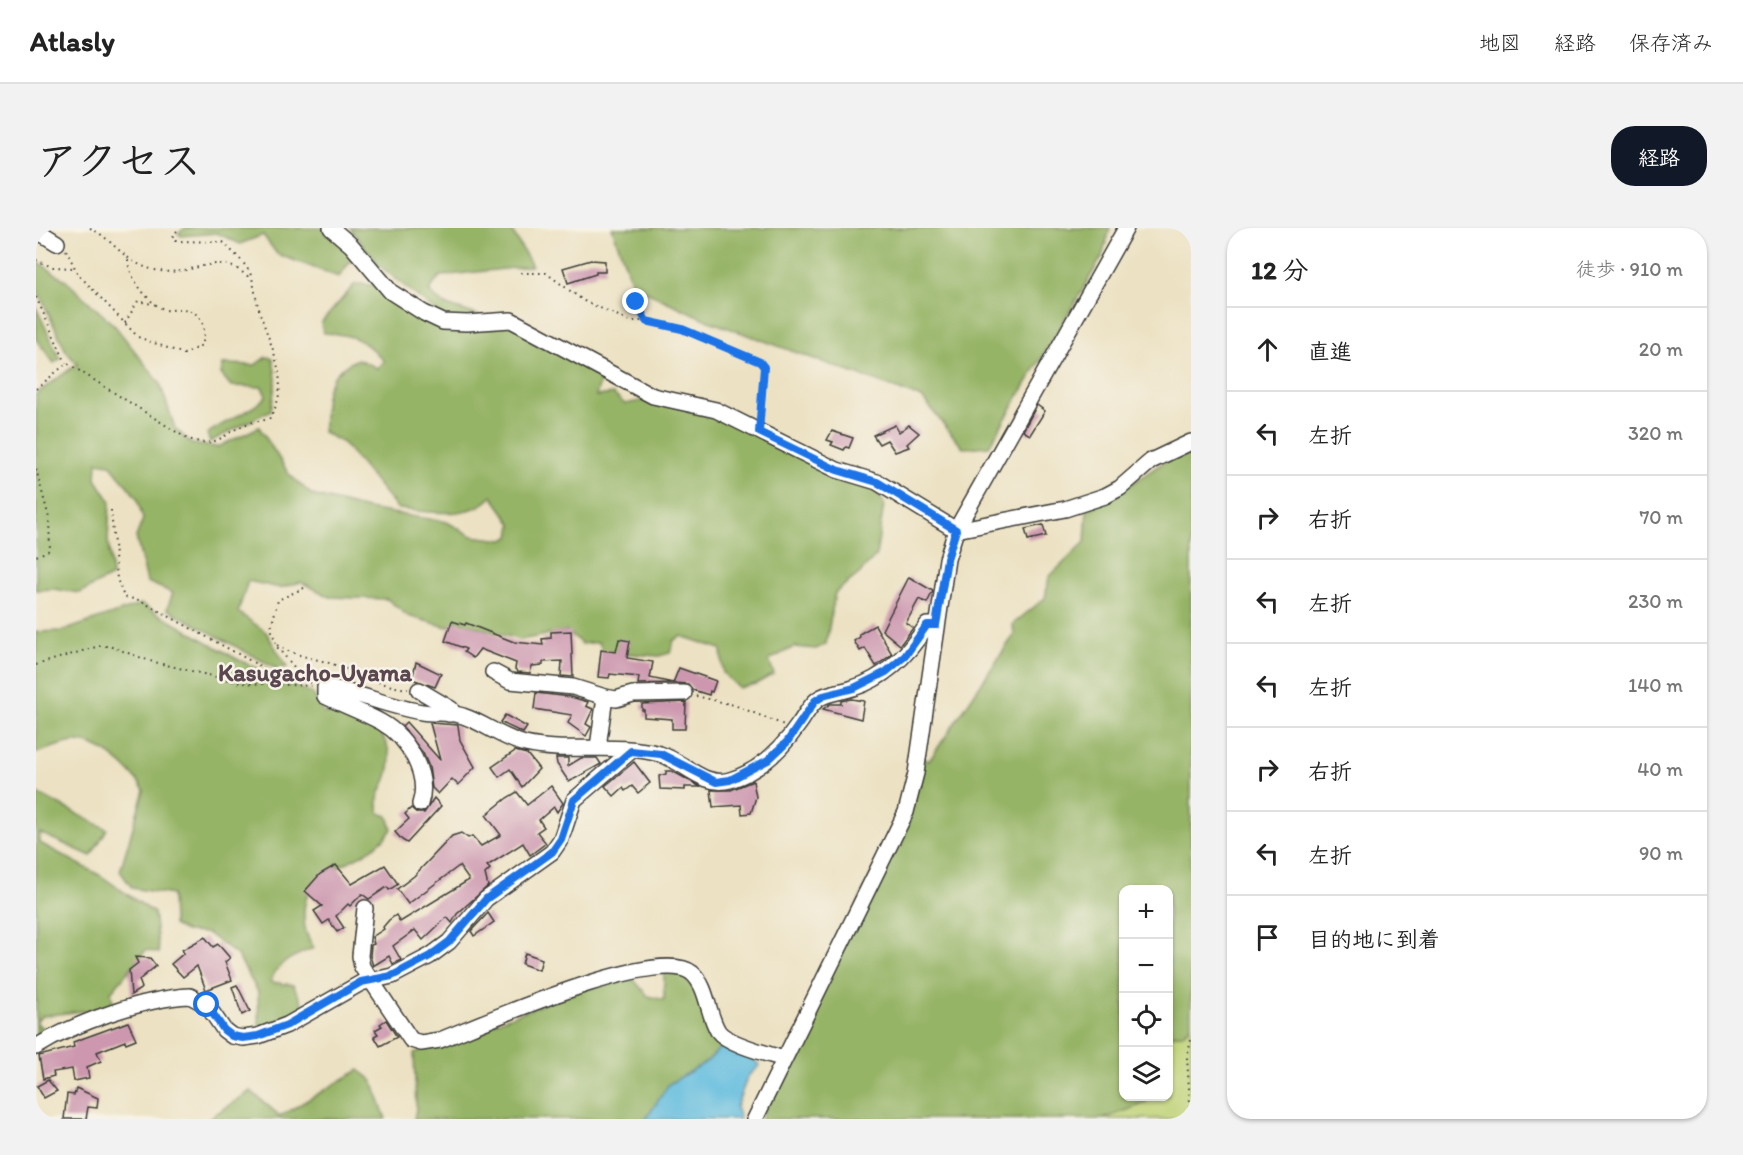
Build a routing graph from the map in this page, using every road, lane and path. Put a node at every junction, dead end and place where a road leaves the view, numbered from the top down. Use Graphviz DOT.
graph roads {
  1 [pos="90,228"];
  2 [pos="180,228"];
  3 [pos="331,228"];
  4 [pos="1126,228"];
  5 [pos="36,230"];
  6 [pos="57,243"];
  7 [pos="36,260"];
  8 [pos="128,260"];
  9 [pos="74,268"];
  10 [pos="521,273"];
  11 [pos="251,275"];
  12 [pos="36,297"];
  13 [pos="636,302"];
  14 [pos="157,305"];
  15 [pos="646,321"];
  16 [pos="125,323"];
  17 [pos="67,363"];
  18 [pos="36,389"];
  19 [pos="759,432"];
  20 [pos="1191,442"];
  21 [pos="36,469"];
  22 [pos="111,510"];
  23 [pos="956,530"];
  24 [pos="36,556"];
  25 [pos="304,588"];
  26 [pos="936,625"];
  27 [pos="277,645"];
  28 [pos="36,664"];
  29 [pos="493,672"];
  30 [pos="319,685"];
  31 [pos="419,690"];
  32 [pos="684,693"];
  33 [pos="605,697"];
  34 [pos="449,714"];
  35 [pos="795,730"];
  36 [pos="598,747"];
  37 [pos="631,751"];
  38 [pos="420,804"];
  39 [pos="365,908"];
  40 [pos="371,981"];
  41 [pos="1191,1040"];
  42 [pos="36,1047"];
  43 [pos="784,1059"];
  44 [pos="755,1119"];
  45 [pos="1191,1119"];
  1 -- 8 [label="path"];
  2 -- 11 [label="path"];
  3 -- 19 [label="street"];
  4 -- 23 [label="street"];
  5 -- 6 [label="street"];
  6 -- 9 [label="path"];
  7 -- 9 [label="path"];
  8 -- 11 [label="path"];
  8 -- 14 [label="path"];
  9 -- 16 [label="path"];
  10 -- 15 [label="path"];
  11 -- 17 [label="path"];
  12 -- 17 [label="path"];
  13 -- 15 [label="path"];
  14 -- 16 [label="path"];
  14 -- 16 [label="path"];
  15 -- 19 [label="path"];
  17 -- 18 [label="path"];
  19 -- 23 [label="street"];
  20 -- 23 [label="street"];
  21 -- 24 [label="path"];
  22 -- 30 [label="path"];
  23 -- 26 [label="street"];
  25 -- 27 [label="path"];
  26 -- 35 [label="street"];
  26 -- 43 [label="street"];
  27 -- 30 [label="path"];
  27 -- 31 [label="path"];
  28 -- 30 [label="path"];
  29 -- 33 [label="street"];
  30 -- 34 [label="street"];
  30 -- 38 [label="street"];
  31 -- 34 [label="street"];
  32 -- 33 [label="street"];
  32 -- 35 [label="path"];
  33 -- 36 [label="street"];
  34 -- 36 [label="street"];
  35 -- 37 [label="street"];
  36 -- 37 [label="street"];
  37 -- 40 [label="street"];
  39 -- 40 [label="street"];
  40 -- 42 [label="street"];
  40 -- 43 [label="street"];
  41 -- 45 [label="path"];
  43 -- 44 [label="street"];
}
